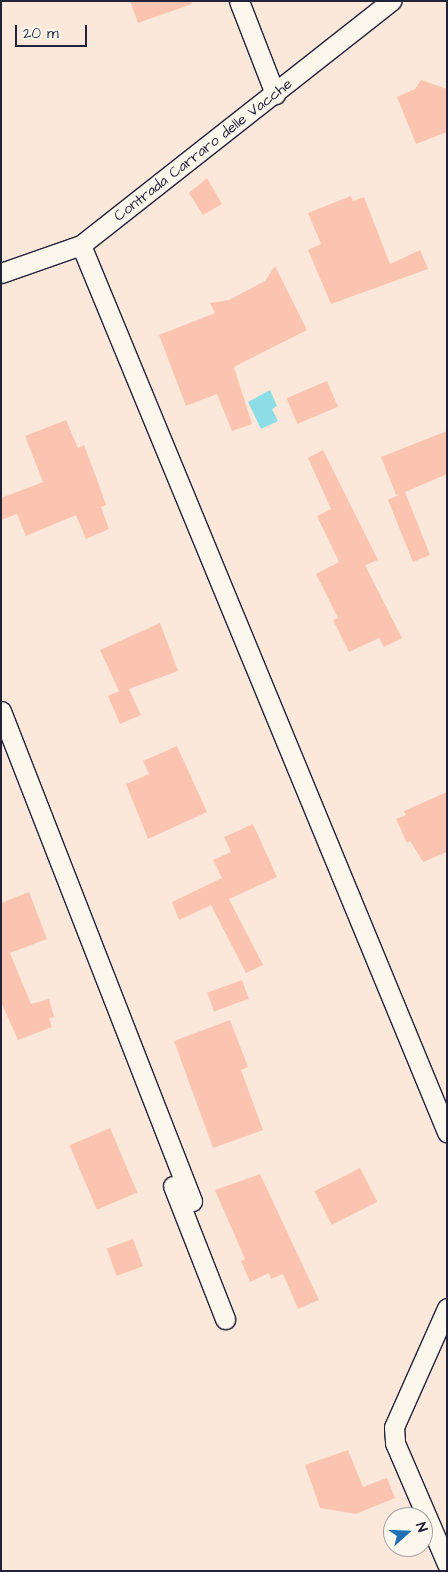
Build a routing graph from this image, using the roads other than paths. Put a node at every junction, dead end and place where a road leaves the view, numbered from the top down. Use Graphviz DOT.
graph roads {
  1 [pos="238,1"];
  2 [pos="391,1"];
  3 [pos="275,94"];
  4 [pos="81,245"];
  5 [pos="1,273"];
  6 [pos="1,711"];
  7 [pos="153,1102"];
  8 [pos="447,1132"];
  9 [pos="192,1201"];
  10 [pos="447,1308"];
  11 [pos="225,1319"];
  12 [pos="447,1564"];
  1 -- 3 [label="street"];
  2 -- 3 [label="street, Contrada Carraro delle Vacche"];
  3 -- 4 [label="street, Contrada Carraro delle Vacche"];
  4 -- 5 [label="street, Contrada Carraro delle Vacche"];
  4 -- 8 [label="street"];
  6 -- 7 [label="street"];
  7 -- 9 [label="street"];
  7 -- 11 [label="street"];
  10 -- 12 [label="street"];
}
